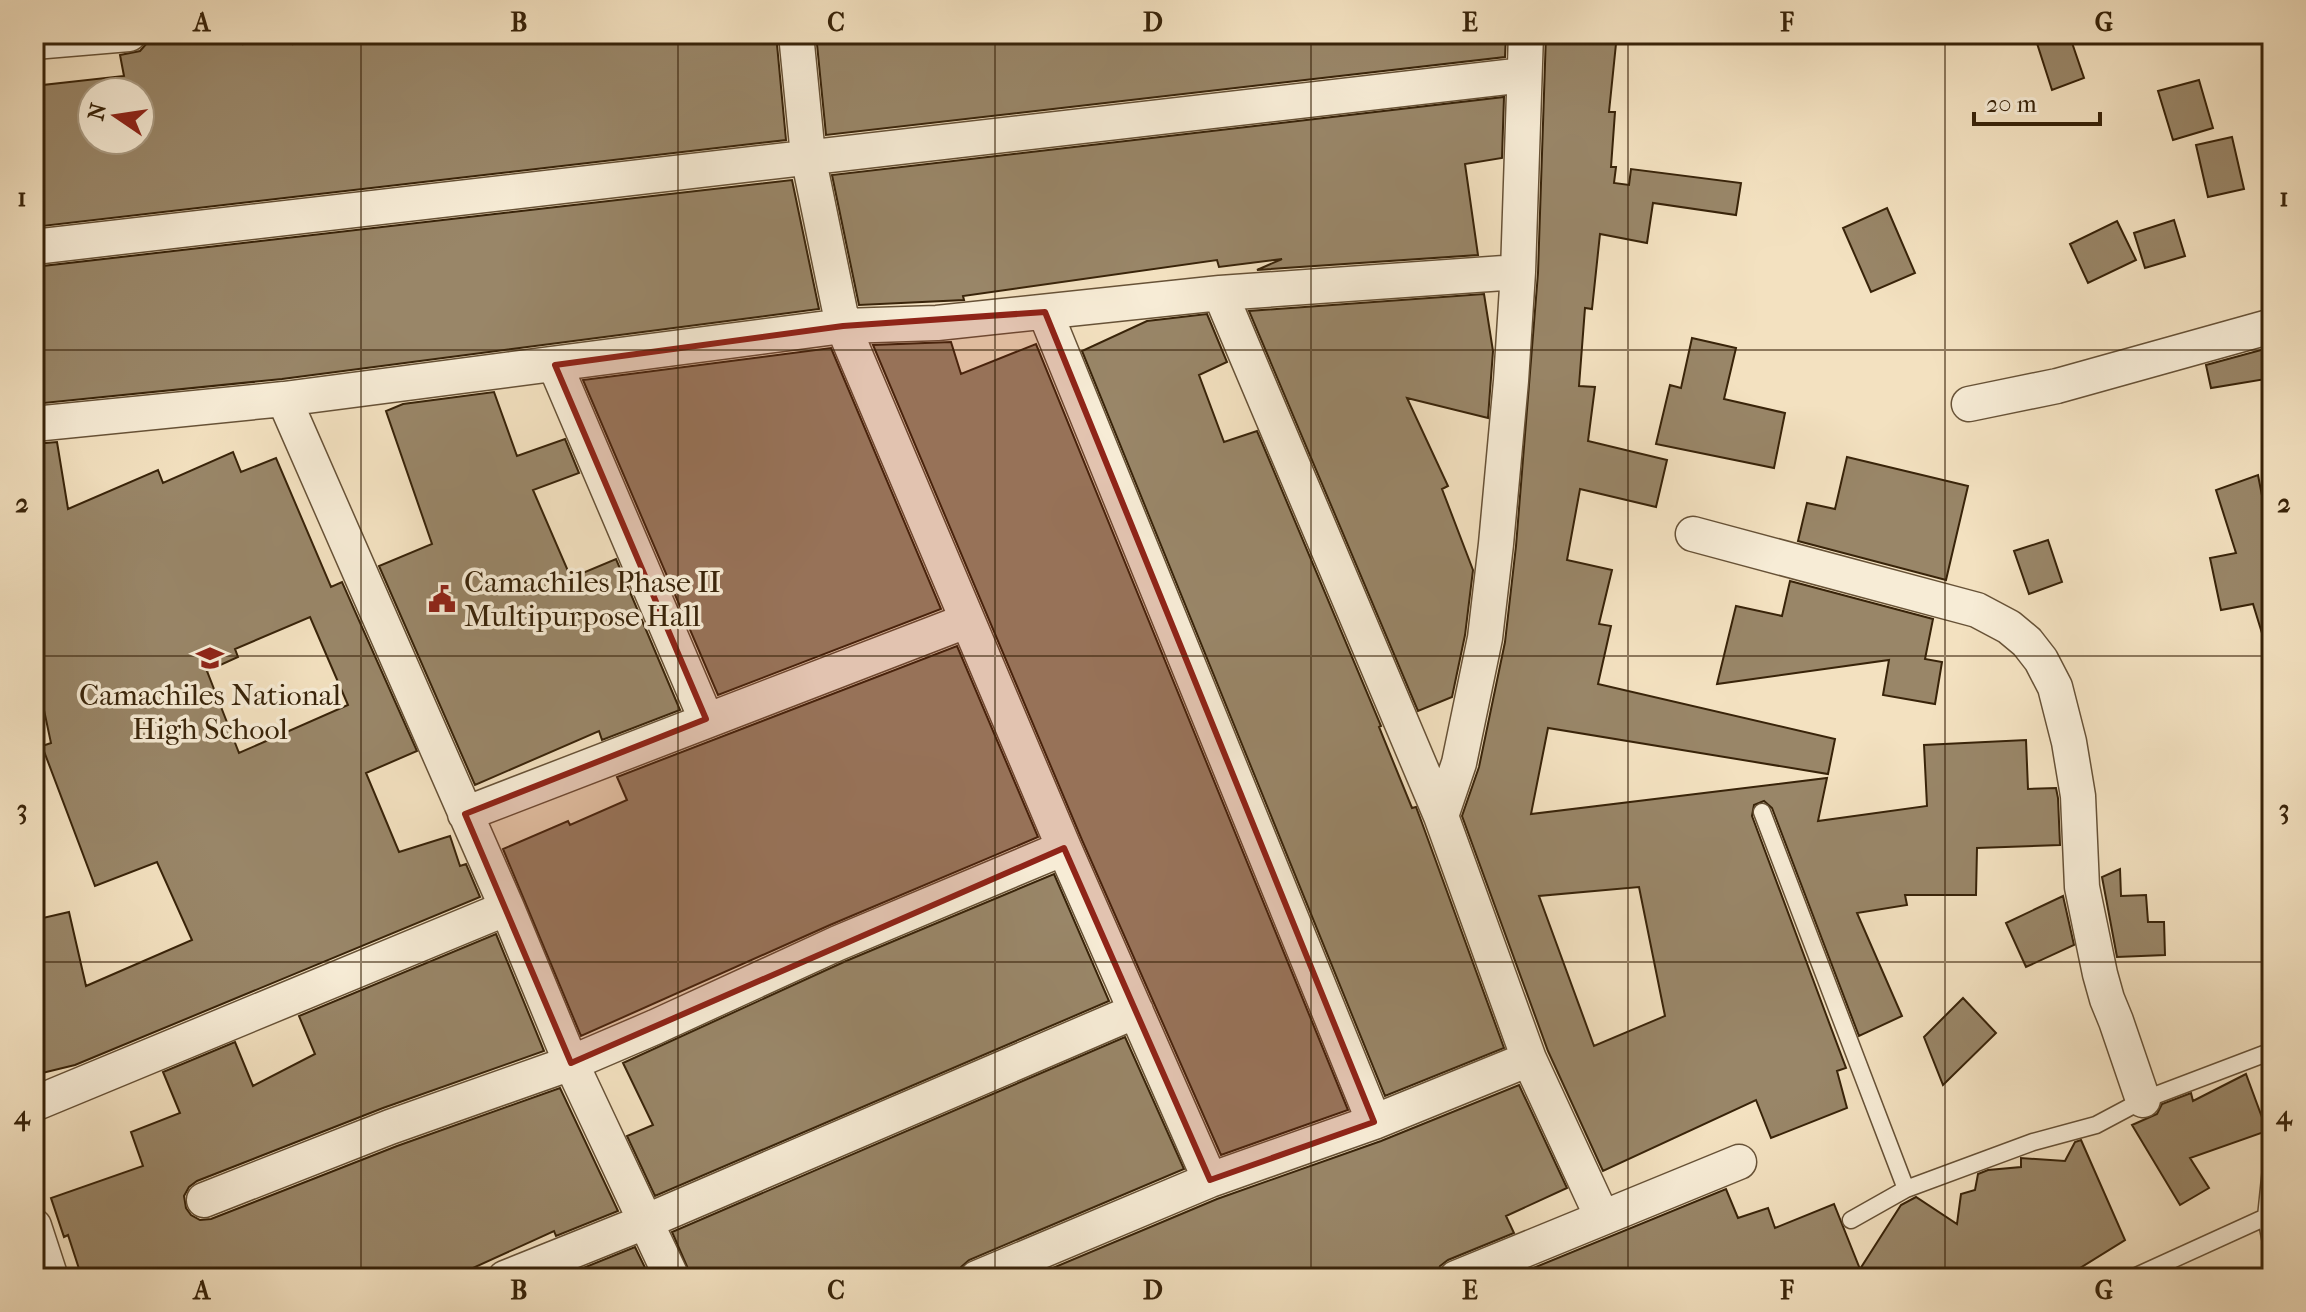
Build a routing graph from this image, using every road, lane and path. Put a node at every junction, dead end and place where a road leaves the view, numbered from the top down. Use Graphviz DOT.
graph roads {
  1 [pos="129,34"];
  2 [pos="796,34"];
  3 [pos="1526,34"];
  4 [pos="34,42"];
  5 [pos="1524,75"];
  6 [pos="808,156"];
  7 [pos="34,247"];
  8 [pos="1518,272"];
  9 [pos="1220,293"];
  10 [pos="1045,312"];
  11 [pos="843,326"];
  12 [pos="2272,326"];
  13 [pos="555,365"];
  14 [pos="284,399"];
  15 [pos="1969,404"];
  16 [pos="34,424"];
  17 [pos="1693,534"];
  18 [pos="966,621"];
  19 [pos="706,719"];
  20 [pos="1762,812"];
  21 [pos="465,814"];
  22 [pos="1441,816"];
  23 [pos="1064,848"];
  24 [pos="507,908"];
  25 [pos="1136,1011"];
  26 [pos="2272,1051"];
  27 [pos="1529,1059"];
  28 [pos="571,1063"];
  29 [pos="2143,1100"];
  30 [pos="34,1104"];
  31 [pos="1374,1122"];
  32 [pos="2272,1159"];
  33 [pos="1739,1162"];
  34 [pos="1210,1180"];
  35 [pos="1906,1189"];
  36 [pos="204,1200"];
  37 [pos="1602,1217"];
  38 [pos="2266,1217"];
  39 [pos="1851,1220"];
  40 [pos="647,1221"];
  41 [pos="34,1226"];
  42 [pos="2272,1248"];
  43 [pos="51,1278"];
  44 [pos="505,1278"];
  45 [pos="672,1278"];
  46 [pos="977,1278"];
  47 [pos="1456,1278"];
  48 [pos="2132,1278"];
  1 -- 4 [label="street"];
  2 -- 6 [label="street"];
  3 -- 5 [label="street"];
  5 -- 6 [label="street"];
  5 -- 8 [label="street"];
  6 -- 7 [label="street"];
  6 -- 11 [label="street"];
  8 -- 9 [label="street"];
  8 -- 22 [label="street"];
  9 -- 10 [label="street"];
  9 -- 22 [label="street"];
  10 -- 11 [label="street"];
  10 -- 31 [label="street"];
  11 -- 13 [label="street"];
  11 -- 18 [label="street"];
  12 -- 15 [label="street"];
  13 -- 14 [label="street"];
  13 -- 19 [label="street"];
  14 -- 16 [label="street"];
  14 -- 21 [label="street"];
  17 -- 29 [label="street"];
  18 -- 19 [label="street"];
  18 -- 23 [label="street"];
  19 -- 21 [label="street"];
  20 -- 35 [label="lane"];
  21 -- 24 [label="street"];
  22 -- 27 [label="street"];
  23 -- 25 [label="street"];
  23 -- 28 [label="street"];
  24 -- 28 [label="street"];
  24 -- 30 [label="street"];
  25 -- 34 [label="street"];
  25 -- 40 [label="street"];
  26 -- 29 [label="lane"];
  27 -- 31 [label="street"];
  27 -- 37 [label="street"];
  28 -- 36 [label="street"];
  28 -- 40 [label="street"];
  29 -- 35 [label="lane"];
  31 -- 34 [label="street"];
  32 -- 38 [label="lane"];
  33 -- 37 [label="street"];
  34 -- 46 [label="street"];
  35 -- 39 [label="lane"];
  37 -- 47 [label="street"];
  38 -- 42 [label="lane"];
  38 -- 48 [label="lane"];
  40 -- 44 [label="street"];
  40 -- 45 [label="street"];
  41 -- 43 [label="street"];
}
